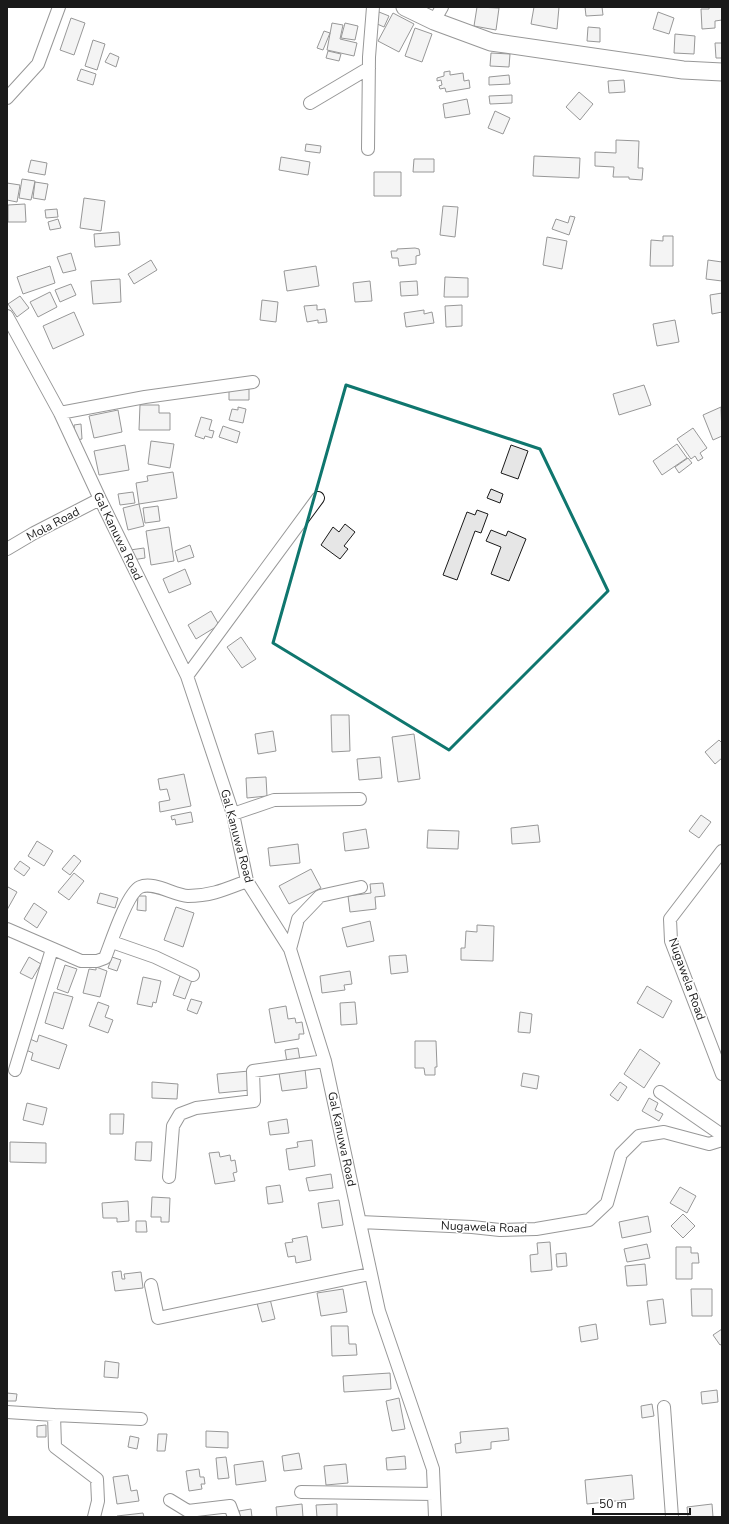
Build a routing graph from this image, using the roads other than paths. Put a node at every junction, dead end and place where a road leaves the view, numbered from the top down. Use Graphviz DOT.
graph roads {
  1 [pos="59,7"];
  2 [pos="373,7"];
  3 [pos="406,7"];
  4 [pos="438,14"];
  5 [pos="369,68"];
  6 [pos="722,72"];
  7 [pos="7,98"];
  8 [pos="310,103"];
  9 [pos="368,149"];
  10 [pos="7,318"];
  11 [pos="253,382"];
  12 [pos="60,413"];
  13 [pos="318,498"];
  14 [pos="100,499"];
  15 [pos="7,549"];
  16 [pos="187,676"];
  17 [pos="360,799"];
  18 [pos="233,814"];
  19 [pos="722,851"];
  20 [pos="247,881"];
  21 [pos="362,887"];
  22 [pos="7,929"];
  23 [pos="112,942"];
  24 [pos="52,949"];
  25 [pos="290,949"];
  26 [pos="192,975"];
  27 [pos="326,1061"];
  28 [pos="14,1070"];
  29 [pos="722,1074"];
  30 [pos="660,1092"];
  31 [pos="722,1135"];
  32 [pos="722,1140"];
  33 [pos="169,1177"];
  34 [pos="360,1222"];
  35 [pos="370,1274"];
  36 [pos="151,1285"];
  37 [pos="664,1407"];
  38 [pos="7,1412"];
  39 [pos="54,1415"];
  40 [pos="141,1419"];
  41 [pos="301,1492"];
  42 [pos="434,1494"];
  43 [pos="170,1500"];
  44 [pos="94,1517"];
  45 [pos="234,1517"];
  46 [pos="435,1517"];
  47 [pos="672,1517"];
  1 -- 7 [label="street"];
  2 -- 5 [label="street"];
  3 -- 4 [label="street"];
  4 -- 6 [label="street"];
  5 -- 8 [label="street"];
  5 -- 9 [label="street"];
  10 -- 12 [label="street, Gal Kanuwa Road"];
  11 -- 12 [label="street"];
  12 -- 14 [label="street, Gal Kanuwa Road"];
  13 -- 16 [label="street"];
  14 -- 15 [label="street, Mola Road"];
  14 -- 16 [label="street, Gal Kanuwa Road"];
  16 -- 18 [label="street, Gal Kanuwa Road"];
  17 -- 18 [label="street"];
  18 -- 20 [label="street, Gal Kanuwa Road"];
  19 -- 29 [label="street, Nugawela Road"];
  20 -- 23 [label="street"];
  20 -- 25 [label="street, Gal Kanuwa Road"];
  21 -- 25 [label="street"];
  22 -- 24 [label="street"];
  23 -- 24 [label="street"];
  23 -- 26 [label="street"];
  24 -- 28 [label="street"];
  25 -- 27 [label="street, Gal Kanuwa Road"];
  27 -- 33 [label="street"];
  27 -- 34 [label="street, Gal Kanuwa Road"];
  30 -- 31 [label="street"];
  32 -- 34 [label="street, Nugawela Road"];
  34 -- 35 [label="street, Gal Kanuwa Road"];
  35 -- 36 [label="street"];
  35 -- 42 [label="street, Gal Kanuwa Road"];
  37 -- 47 [label="street"];
  38 -- 39 [label="street"];
  39 -- 40 [label="street"];
  39 -- 44 [label="street"];
  41 -- 42 [label="street"];
  42 -- 46 [label="street, Gal Kanuwa Road"];
  43 -- 45 [label="street"];
}
